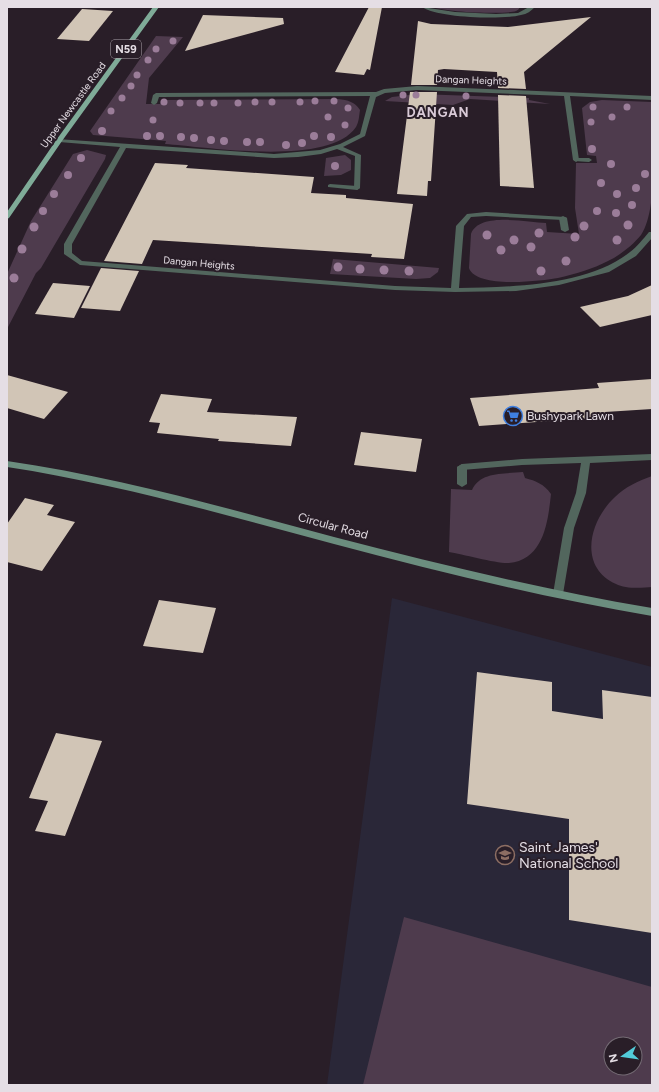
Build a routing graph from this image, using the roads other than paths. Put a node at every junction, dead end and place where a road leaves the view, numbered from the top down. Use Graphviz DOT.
graph roads {
  1 [pos="156,7"];
  2 [pos="425,7"];
  3 [pos="532,7"];
  4 [pos="376,94"];
  5 [pos="567,94"];
  6 [pos="652,98"];
  7 [pos="154,103"];
  8 [pos="59,140"];
  9 [pos="124,145"];
  10 [pos="340,148"];
  11 [pos="589,160"];
  12 [pos="330,186"];
  13 [pos="7,217"];
  14 [pos="565,230"];
  15 [pos="652,234"];
  16 [pos="455,290"];
  17 [pos="652,456"];
  18 [pos="586,460"];
  19 [pos="7,464"];
  20 [pos="462,484"];
  21 [pos="558,594"];
  22 [pos="652,612"];
  1 -- 8 [label="main road, Upper Newcastle Road / N59"];
  2 -- 3 [label="street"];
  4 -- 5 [label="street, Dangan Heights"];
  4 -- 7 [label="street, Dangan Heights"];
  4 -- 10 [label="street"];
  5 -- 6 [label="street, Dangan Heights"];
  5 -- 11 [label="street"];
  8 -- 9 [label="street"];
  8 -- 13 [label="main road, Upper Newcastle Road / N59"];
  9 -- 10 [label="street"];
  9 -- 16 [label="street, Dangan Heights"];
  10 -- 12 [label="street"];
  14 -- 16 [label="street"];
  15 -- 16 [label="street, Dangan Heights"];
  17 -- 18 [label="street"];
  18 -- 20 [label="street"];
  18 -- 21 [label="street"];
  19 -- 21 [label="street, Circular Road"];
  21 -- 22 [label="street, Circular Road"];
}
